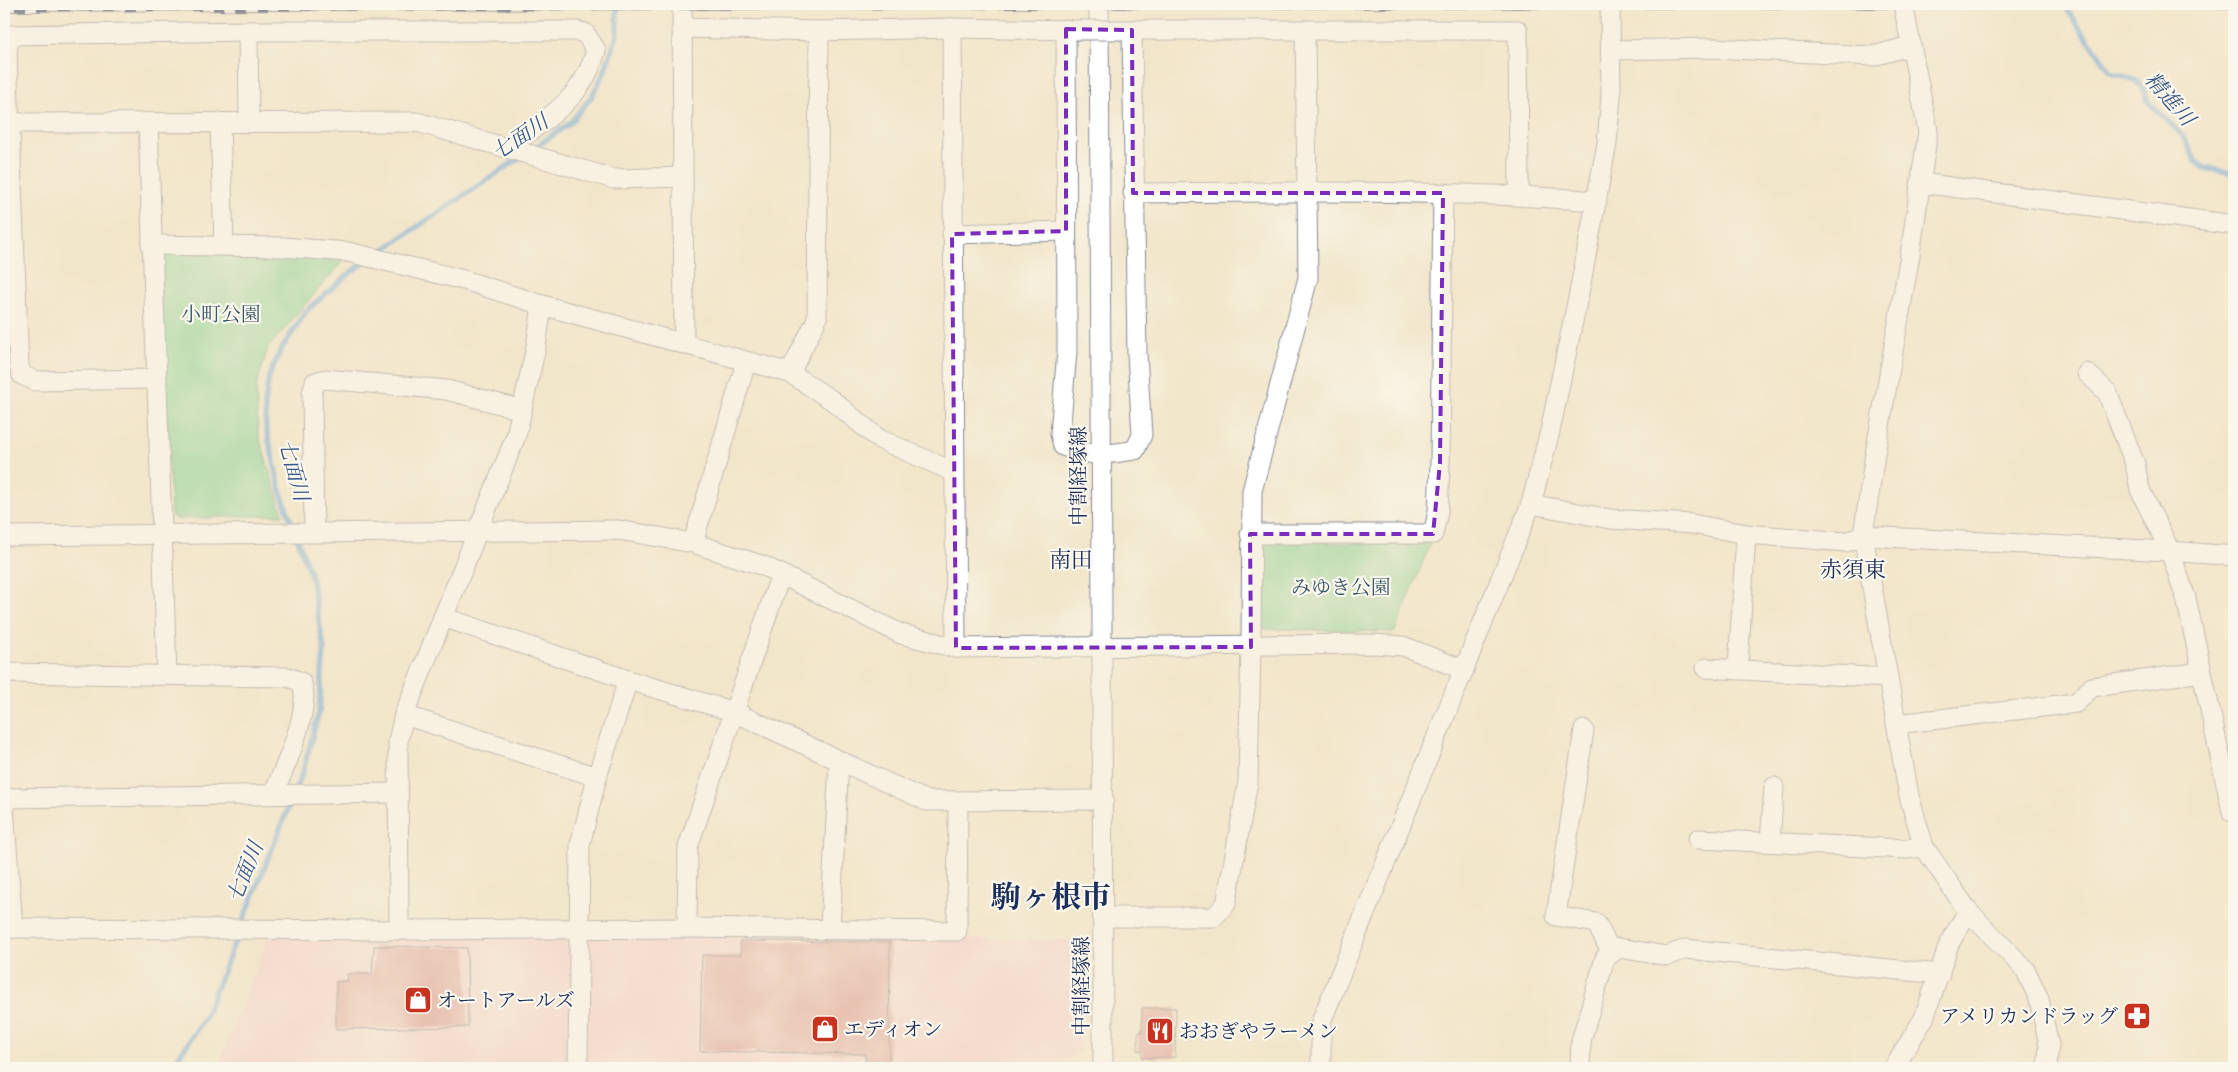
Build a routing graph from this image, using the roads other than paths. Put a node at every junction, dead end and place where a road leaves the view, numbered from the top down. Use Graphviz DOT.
graph roads {
  1 [pos="682,4"];
  2 [pos="1099,4"];
  3 [pos="1610,4"];
  4 [pos="1903,4"];
  5 [pos="682,28"];
  6 [pos="952,28"];
  7 [pos="1070,29"];
  8 [pos="1127,30"];
  9 [pos="1305,30"];
  10 [pos="248,31"];
  11 [pos="819,31"];
  12 [pos="1910,46"];
  13 [pos="1612,50"];
  14 [pos="148,122"];
  15 [pos="220,122"];
  16 [pos="11,123"];
  17 [pos="249,123"];
  18 [pos="509,149"];
  19 [pos="683,177"];
  20 [pos="1920,183"];
  21 [pos="1307,191"];
  22 [pos="1443,192"];
  23 [pos="1133,193"];
  24 [pos="1518,195"];
  25 [pos="1596,201"];
  26 [pos="2234,225"];
  27 [pos="1066,231"];
  28 [pos="952,234"];
  29 [pos="9,236"];
  30 [pos="151,245"];
  31 [pos="224,246"];
  32 [pos="542,305"];
  33 [pos="684,344"];
  34 [pos="746,362"];
  35 [pos="790,373"];
  36 [pos="2087,373"];
  37 [pos="157,379"];
  38 [pos="522,410"];
  39 [pos="1100,456"];
  40 [pos="954,472"];
  41 [pos="1531,504"];
  42 [pos="477,530"];
  43 [pos="311,532"];
  44 [pos="163,534"];
  45 [pos="1250,534"];
  46 [pos="1746,534"];
  47 [pos="4,536"];
  48 [pos="1863,536"];
  49 [pos="693,543"];
  50 [pos="2170,551"];
  51 [pos="2234,556"];
  52 [pos="781,574"];
  53 [pos="443,617"];
  54 [pos="1252,647"];
  55 [pos="956,648"];
  56 [pos="1102,648"];
  57 [pos="1706,668"];
  58 [pos="1738,668"];
  59 [pos="1464,670"];
  60 [pos="2202,672"];
  61 [pos="4,674"];
  62 [pos="167,675"];
  63 [pos="1888,678"];
  64 [pos="628,680"];
  65 [pos="734,712"];
  66 [pos="404,715"];
  67 [pos="1896,724"];
  68 [pos="1584,730"];
  69 [pos="839,762"];
  70 [pos="597,777"];
  71 [pos="1774,787"];
  72 [pos="398,793"];
  73 [pos="277,794"];
  74 [pos="4,798"];
  75 [pos="1104,800"];
  76 [pos="958,802"];
  77 [pos="4,807"];
  78 [pos="2234,812"];
  79 [pos="1698,839"];
  80 [pos="1770,842"];
  81 [pos="1924,847"];
  82 [pos="1968,911"];
  83 [pos="1103,916"];
  84 [pos="8,928"];
  85 [pos="687,928"];
  86 [pos="578,929"];
  87 [pos="830,929"];
  88 [pos="399,930"];
  89 [pos="1612,953"];
  90 [pos="1940,974"];
  91 [pos="578,1068"];
  92 [pos="1103,1068"];
  93 [pos="1321,1068"];
  94 [pos="1580,1068"];
  95 [pos="1894,1068"];
  96 [pos="2047,1068"];
  1 -- 5 [label="street"];
  2 -- 39 [label="street, 中割経塚線"];
  3 -- 13 [label="street"];
  4 -- 12 [label="street"];
  5 -- 11 [label="street"];
  5 -- 19 [label="street"];
  6 -- 7 [label="street"];
  6 -- 11 [label="street"];
  6 -- 28 [label="street"];
  7 -- 8 [label="street, bridge"];
  7 -- 27 [label="street"];
  8 -- 9 [label="street"];
  8 -- 23 [label="street"];
  9 -- 21 [label="street"];
  9 -- 24 [label="street"];
  10 -- 16 [label="street"];
  10 -- 17 [label="street"];
  10 -- 18 [label="street"];
  11 -- 35 [label="street"];
  12 -- 13 [label="street"];
  12 -- 20 [label="street"];
  13 -- 25 [label="street"];
  14 -- 15 [label="street"];
  14 -- 16 [label="street"];
  14 -- 30 [label="street"];
  15 -- 17 [label="street"];
  15 -- 31 [label="street"];
  16 -- 29 [label="street"];
  17 -- 18 [label="street"];
  18 -- 19 [label="street"];
  19 -- 33 [label="street"];
  20 -- 26 [label="street"];
  20 -- 48 [label="street"];
  21 -- 22 [label="street"];
  21 -- 23 [label="street"];
  21 -- 45 [label="street"];
  22 -- 24 [label="street"];
  22 -- 45 [label="street"];
  23 -- 39 [label="street"];
  24 -- 25 [label="street"];
  25 -- 41 [label="street"];
  27 -- 28 [label="street"];
  27 -- 39 [label="street"];
  28 -- 40 [label="street"];
  29 -- 37 [label="street"];
  30 -- 31 [label="street"];
  30 -- 37 [label="street"];
  31 -- 32 [label="street"];
  32 -- 33 [label="street"];
  32 -- 38 [label="street"];
  33 -- 34 [label="street"];
  34 -- 35 [label="street"];
  34 -- 49 [label="street"];
  35 -- 40 [label="street"];
  36 -- 50 [label="street"];
  37 -- 44 [label="street"];
  38 -- 42 [label="street"];
  38 -- 43 [label="street"];
  39 -- 56 [label="street, 中割経塚線"];
  40 -- 55 [label="street"];
  41 -- 46 [label="street"];
  41 -- 59 [label="street"];
  42 -- 43 [label="street"];
  42 -- 49 [label="street"];
  42 -- 53 [label="street"];
  43 -- 44 [label="street"];
  44 -- 47 [label="street"];
  44 -- 62 [label="street"];
  45 -- 54 [label="street"];
  46 -- 48 [label="street"];
  46 -- 58 [label="street"];
  48 -- 50 [label="street"];
  48 -- 63 [label="street"];
  49 -- 52 [label="street"];
  50 -- 51 [label="street"];
  50 -- 60 [label="street"];
  52 -- 55 [label="street"];
  52 -- 65 [label="street"];
  53 -- 64 [label="street"];
  53 -- 66 [label="street"];
  54 -- 56 [label="street"];
  54 -- 59 [label="street"];
  54 -- 83 [label="street"];
  55 -- 56 [label="street"];
  56 -- 75 [label="street, 中割経塚線"];
  57 -- 58 [label="street"];
  58 -- 63 [label="street"];
  59 -- 93 [label="street"];
  60 -- 67 [label="street"];
  60 -- 78 [label="street"];
  61 -- 62 [label="street"];
  62 -- 73 [label="street"];
  63 -- 67 [label="street"];
  64 -- 65 [label="street"];
  64 -- 70 [label="street"];
  65 -- 69 [label="street"];
  65 -- 85 [label="street"];
  66 -- 70 [label="street"];
  66 -- 72 [label="street"];
  67 -- 81 [label="street"];
  68 -- 89 [label="street"];
  69 -- 76 [label="street"];
  69 -- 87 [label="street"];
  70 -- 86 [label="street"];
  71 -- 80 [label="street"];
  72 -- 73 [label="street"];
  72 -- 88 [label="street"];
  73 -- 74 [label="street"];
  75 -- 76 [label="street"];
  75 -- 83 [label="street, 中割経塚線"];
  76 -- 87 [label="street"];
  77 -- 84 [label="street"];
  79 -- 80 [label="street"];
  80 -- 81 [label="street"];
  81 -- 82 [label="street"];
  82 -- 90 [label="street"];
  82 -- 96 [label="street"];
  83 -- 92 [label="street, 中割経塚線"];
  84 -- 88 [label="street"];
  85 -- 86 [label="street"];
  85 -- 87 [label="street"];
  86 -- 88 [label="street"];
  86 -- 91 [label="street"];
  89 -- 90 [label="street"];
  89 -- 94 [label="street"];
  90 -- 95 [label="street"];
}
